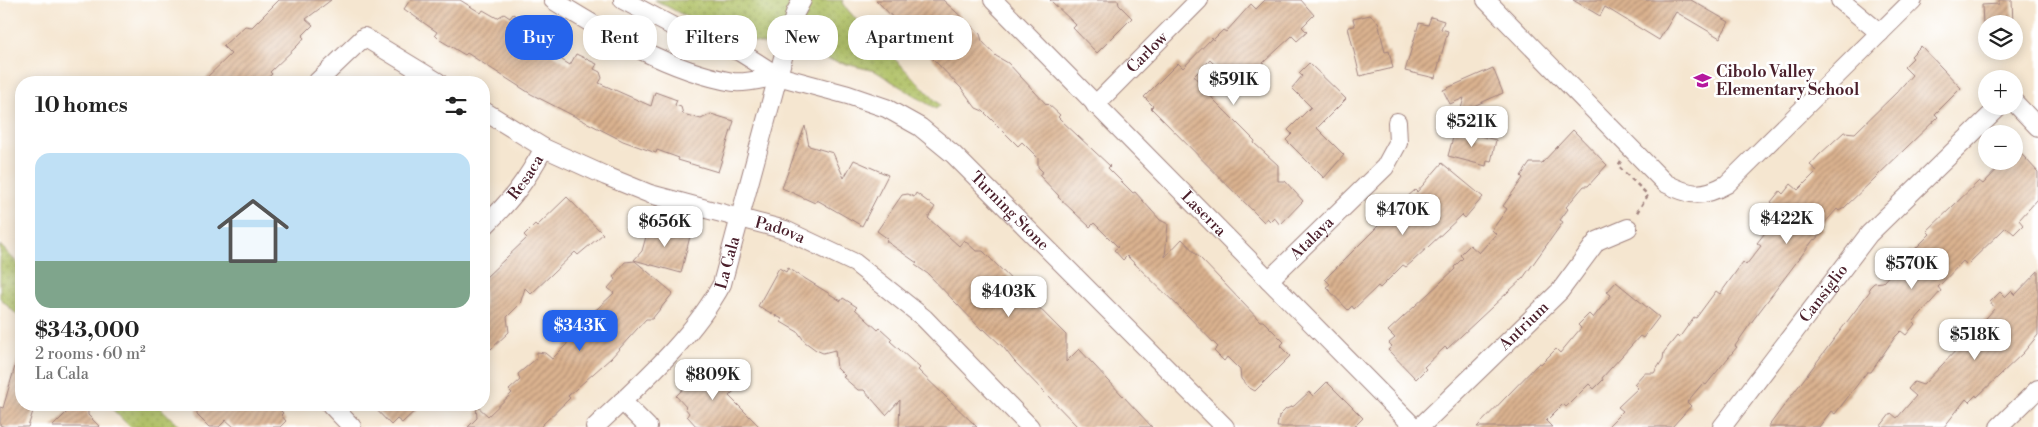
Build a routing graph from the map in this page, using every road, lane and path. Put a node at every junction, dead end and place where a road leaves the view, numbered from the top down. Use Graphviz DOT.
graph roads {
  1 [pos="553,0"];
  2 [pos="623,0"];
  3 [pos="802,0"];
  4 [pos="993,0"];
  5 [pos="1199,0"];
  6 [pos="1486,0"];
  7 [pos="1840,0"];
  8 [pos="1913,0"];
  9 [pos="1880,33"];
  10 [pos="323,76"];
  11 [pos="428,76"];
  12 [pos="778,76"];
  13 [pos="1095,105"];
  14 [pos="2023,111"];
  15 [pos="490,115"];
  16 [pos="1991,115"];
  17 [pos="1397,122"];
  18 [pos="2038,127"];
  19 [pos="544,148"];
  20 [pos="1632,148"];
  21 [pos="740,217"];
  22 [pos="490,221"];
  23 [pos="1628,228"];
  24 [pos="1269,280"];
  25 [pos="2038,389"];
  26 [pos="622,401"];
  27 [pos="337,411"];
  28 [pos="352,427"];
  29 [pos="595,427"];
  30 [pos="648,427"];
  31 [pos="1030,427"];
  32 [pos="1225,427"];
  33 [pos="1414,427"];
  34 [pos="1420,427"];
  35 [pos="1722,427"];
  36 [pos="2000,427"];
  1 -- 12 [label="street, Turning Stone"];
  2 -- 12 [label="street, Turning Stone"];
  3 -- 12 [label="street, La Cala"];
  4 -- 13 [label="street, Laserra"];
  5 -- 13 [label="street, Carlow"];
  6 -- 20 [label="street"];
  7 -- 9 [label="street"];
  8 -- 9 [label="street"];
  9 -- 20 [label="street"];
  10 -- 11 [label="street"];
  12 -- 21 [label="street, La Cala"];
  12 -- 32 [label="street, Turning Stone"];
  13 -- 24 [label="street, Laserra"];
  14 -- 18 [label="street"];
  15 -- 19 [label="street, Padova"];
  16 -- 35 [label="street, Cansiglio"];
  17 -- 24 [label="street, Atalaya"];
  19 -- 21 [label="street, Padova"];
  19 -- 22 [label="street, Resaca"];
  20 -- 23 [label="path"];
  21 -- 26 [label="street, La Cala"];
  21 -- 31 [label="street, Padova"];
  23 -- 34 [label="street, Antrium"];
  24 -- 33 [label="street, Laserra"];
  25 -- 36 [label="street"];
  26 -- 29 [label="street, La Cala"];
  26 -- 30 [label="street"];
  27 -- 28 [label="street"];
}
